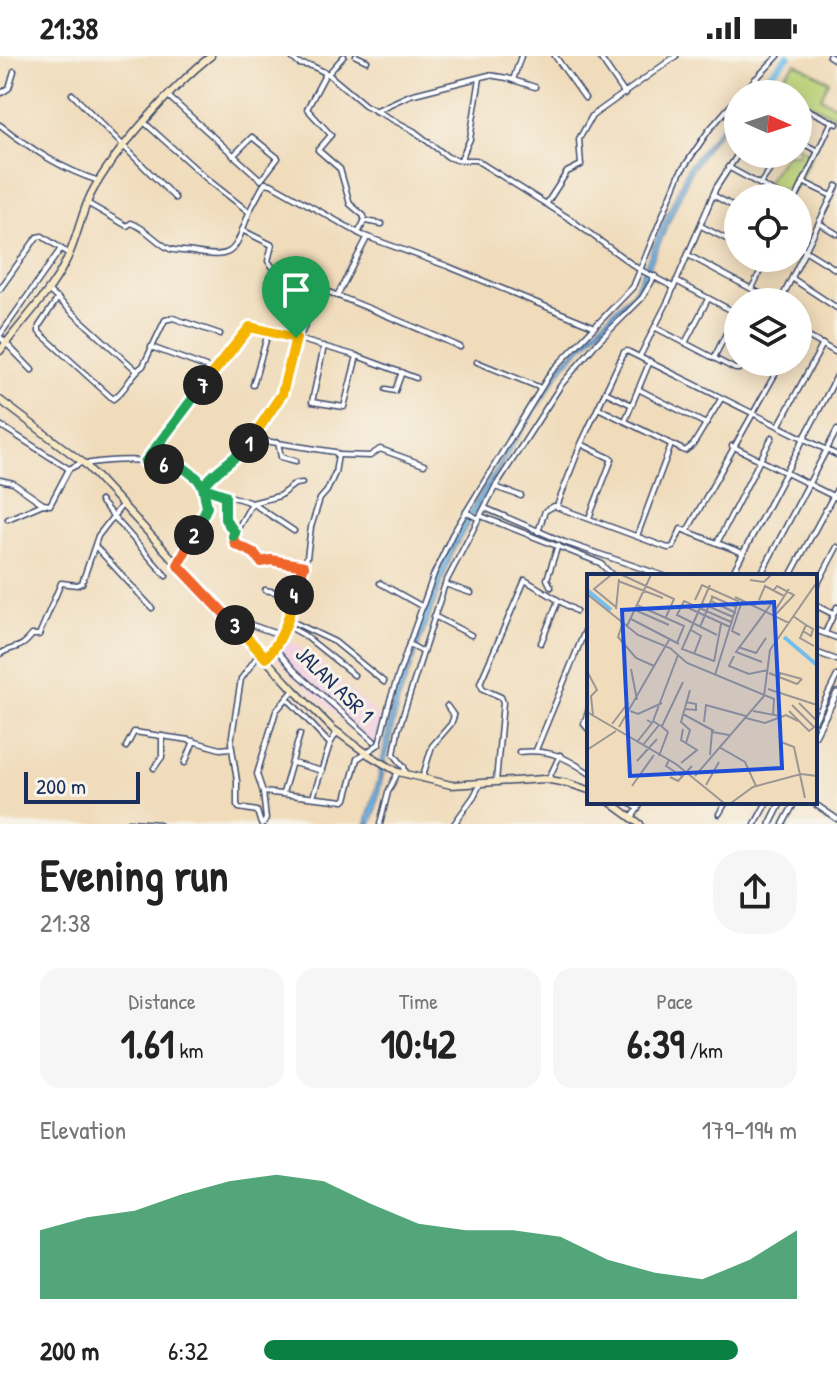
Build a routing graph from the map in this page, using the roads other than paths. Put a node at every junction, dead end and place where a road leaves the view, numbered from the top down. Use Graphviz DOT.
graph roads {
  1 [pos="211,56"];
  2 [pos="290,56"];
  3 [pos="344,56"];
  4 [pos="356,56"];
  5 [pos="521,56"];
  6 [pos="555,56"];
  7 [pos="599,56"];
  8 [pos="676,56"];
  9 [pos="766,56"];
  10 [pos="829,56"];
  11 [pos="776,58"];
  12 [pos="837,59"];
  13 [pos="367,61"];
  14 [pos="14,71"];
  15 [pos="327,73"];
  16 [pos="480,78"];
  17 [pos="513,80"];
  18 [pos="756,80"];
  19 [pos="535,87"];
  20 [pos="0,94"];
  21 [pos="72,94"];
  22 [pos="625,94"];
  23 [pos="168,96"];
  24 [pos="585,98"];
  25 [pos="375,111"];
  26 [pos="812,111"];
  27 [pos="724,112"];
  28 [pos="835,122"];
  29 [pos="145,123"];
  30 [pos="0,125"];
  31 [pos="124,147"];
  32 [pos="812,148"];
  33 [pos="818,151"];
  34 [pos="233,156"];
  35 [pos="461,159"];
  36 [pos="727,168"];
  37 [pos="730,168"];
  38 [pos="771,168"];
  39 [pos="99,181"];
  40 [pos="263,182"];
  41 [pos="803,182"];
  42 [pos="760,184"];
  43 [pos="837,186"];
  44 [pos="713,195"];
  45 [pos="832,196"];
  46 [pos="175,198"];
  47 [pos="724,201"];
  48 [pos="87,203"];
  49 [pos="546,203"];
  50 [pos="249,212"];
  51 [pos="365,221"];
  52 [pos="819,223"];
  53 [pos="382,224"];
  54 [pos="701,225"];
  55 [pos="242,230"];
  56 [pos="358,233"];
  57 [pos="837,234"];
  58 [pos="367,237"];
  59 [pos="724,237"];
  60 [pos="812,238"];
  61 [pos="60,250"];
  62 [pos="69,254"];
  63 [pos="812,254"];
  64 [pos="688,255"];
  65 [pos="642,270"];
  66 [pos="837,270"];
  67 [pos="796,272"];
  68 [pos="0,273"];
  69 [pos="654,275"];
  70 [pos="793,279"];
  71 [pos="6,280"];
  72 [pos="676,281"];
  73 [pos="673,287"];
  74 [pos="317,288"];
  75 [pos="750,288"];
  76 [pos="787,288"];
  77 [pos="0,289"];
  78 [pos="48,290"];
  79 [pos="337,296"];
  80 [pos="58,298"];
  81 [pos="708,299"];
  82 [pos="724,307"];
  83 [pos="837,308"];
  84 [pos="593,326"];
  85 [pos="656,328"];
  86 [pos="269,330"];
  87 [pos="220,334"];
  88 [pos="297,338"];
  89 [pos="812,338"];
  90 [pos="2,339"];
  91 [pos="724,339"];
  92 [pos="685,343"];
  93 [pos="823,344"];
  94 [pos="324,346"];
  95 [pos="151,347"];
  96 [pos="460,347"];
  97 [pos="0,351"];
  98 [pos="837,353"];
  99 [pos="357,356"];
  100 [pos="640,356"];
  101 [pos="714,358"];
  102 [pos="650,361"];
  103 [pos="477,362"];
  104 [pos="724,362"];
  105 [pos="32,370"];
  106 [pos="136,370"];
  107 [pos="214,370"];
  108 [pos="402,372"];
  109 [pos="774,376"];
  110 [pos="837,376"];
  111 [pos="416,378"];
  112 [pos="253,385"];
  113 [pos="541,388"];
  114 [pos="386,389"];
  115 [pos="638,389"];
  116 [pos="605,392"];
  117 [pos="2,398"];
  118 [pos="721,399"];
  119 [pos="632,405"];
  120 [pos="598,408"];
  121 [pos="753,413"];
  122 [pos="625,421"];
  123 [pos="706,424"];
  124 [pos="0,425"];
  125 [pos="779,425"];
  126 [pos="837,430"];
  127 [pos="772,437"];
  128 [pos="803,437"];
  129 [pos="252,439"];
  130 [pos="278,442"];
  131 [pos="581,444"];
  132 [pos="671,444"];
  133 [pos="732,446"];
  134 [pos="826,449"];
  135 [pos="338,455"];
  136 [pos="837,455"];
  137 [pos="759,459"];
  138 [pos="296,461"];
  139 [pos="145,462"];
  140 [pos="84,463"];
  141 [pos="424,465"];
  142 [pos="69,469"];
  143 [pos="785,472"];
  144 [pos="0,480"];
  145 [pos="302,483"];
  146 [pos="808,484"];
  147 [pos="495,487"];
  148 [pos="203,488"];
  149 [pos="837,489"];
  150 [pos="225,495"];
  151 [pos="521,496"];
  152 [pos="835,497"];
  153 [pos="100,501"];
  154 [pos="252,503"];
  155 [pos="43,504"];
  156 [pos="122,505"];
  157 [pos="557,506"];
  158 [pos="485,508"];
  159 [pos="467,512"];
  160 [pos="113,515"];
  161 [pos="479,518"];
  162 [pos="8,519"];
  163 [pos="589,519"];
  164 [pos="294,531"];
  165 [pos="687,531"];
  166 [pos="538,532"];
  167 [pos="235,533"];
  168 [pos="637,536"];
  169 [pos="717,543"];
  170 [pos="558,545"];
  171 [pos="95,546"];
  172 [pos="837,547"];
  173 [pos="575,549"];
  174 [pos="743,553"];
  175 [pos="178,565"];
  176 [pos="304,566"];
  177 [pos="611,574"];
  178 [pos="657,574"];
  179 [pos="732,574"];
  180 [pos="761,574"];
  181 [pos="791,574"];
  182 [pos="166,576"];
  183 [pos="380,583"];
  184 [pos="445,584"];
  185 [pos="817,585"];
  186 [pos="551,587"];
  187 [pos="265,590"];
  188 [pos="471,593"];
  189 [pos="293,599"];
  190 [pos="558,601"];
  191 [pos="817,606"];
  192 [pos="423,607"];
  193 [pos="837,607"];
  194 [pos="152,608"];
  195 [pos="576,611"];
  196 [pos="833,614"];
  197 [pos="434,616"];
  198 [pos="288,623"];
  199 [pos="587,626"];
  200 [pos="238,628"];
  201 [pos="817,631"];
  202 [pos="825,633"];
  203 [pos="280,635"];
  204 [pos="471,635"];
  205 [pos="837,638"];
  206 [pos="541,643"];
  207 [pos="410,645"];
  208 [pos="275,648"];
  209 [pos="422,651"];
  210 [pos="0,654"];
  211 [pos="817,654"];
  212 [pos="263,655"];
  213 [pos="837,660"];
  214 [pos="354,675"];
  215 [pos="837,676"];
  216 [pos="384,682"];
  217 [pos="294,690"];
  218 [pos="837,693"];
  219 [pos="287,698"];
  220 [pos="447,706"];
  221 [pos="817,716"];
  222 [pos="817,731"];
  223 [pos="337,732"];
  224 [pos="300,734"];
  225 [pos="162,736"];
  226 [pos="194,741"];
  227 [pos="374,741"];
  228 [pos="330,744"];
  229 [pos="126,747"];
  230 [pos="231,748"];
  231 [pos="536,750"];
  232 [pos="364,752"];
  233 [pos="519,752"];
  234 [pos="560,755"];
  235 [pos="185,763"];
  236 [pos="292,763"];
  237 [pos="154,768"];
  238 [pos="322,771"];
  239 [pos="399,772"];
  240 [pos="587,772"];
  241 [pos="422,779"];
  242 [pos="548,780"];
  243 [pos="496,782"];
  244 [pos="480,784"];
  245 [pos="587,789"];
  246 [pos="263,792"];
  247 [pos="283,793"];
  248 [pos="313,797"];
  249 [pos="613,804"];
  250 [pos="632,804"];
  251 [pos="641,804"];
  252 [pos="725,804"];
  253 [pos="766,804"];
  254 [pos="780,804"];
  255 [pos="794,804"];
  256 [pos="815,804"];
  257 [pos="638,809"];
  258 [pos="719,814"];
  259 [pos="632,818"];
  260 [pos="837,819"];
  261 [pos="786,823"];
  262 [pos="128,824"];
  263 [pos="159,824"];
  264 [pos="262,824"];
  265 [pos="380,824"];
  266 [pos="454,824"];
  267 [pos="640,824"];
  268 [pos="755,824"];
  269 [pos="770,824"];
  1 -- 23 [label="main road"];
  2 -- 15 [label="street"];
  3 -- 15 [label="street"];
  4 -- 13 [label="street"];
  5 -- 17 [label="street"];
  6 -- 24 [label="street"];
  7 -- 22 [label="street"];
  8 -- 22 [label="street"];
  9 -- 11 [label="street"];
  10 -- 12 [label="street"];
  11 -- 18 [label="street"];
  14 -- 20 [label="street"];
  15 -- 25 [label="street"];
  15 -- 51 [label="street"];
  16 -- 17 [label="street"];
  16 -- 25 [label="street"];
  16 -- 35 [label="street"];
  17 -- 19 [label="street"];
  21 -- 31 [label="street"];
  22 -- 49 [label="street"];
  23 -- 29 [label="main road"];
  23 -- 34 [label="street"];
  25 -- 35 [label="street"];
  26 -- 28 [label="street"];
  27 -- 65 [label="street"];
  28 -- 33 [label="street"];
  29 -- 31 [label="main road"];
  29 -- 50 [label="street"];
  30 -- 39 [label="street"];
  31 -- 39 [label="main road"];
  31 -- 46 [label="street"];
  32 -- 33 [label="street"];
  33 -- 41 [label="street"];
  34 -- 40 [label="street"];
  34 -- 40 [label="street"];
  35 -- 49 [label="street"];
  36 -- 44 [label="street"];
  37 -- 42 [label="street"];
  38 -- 42 [label="street"];
  39 -- 48 [label="main road"];
  40 -- 50 [label="street"];
  40 -- 56 [label="street"];
  41 -- 45 [label="street"];
  43 -- 45 [label="street"];
  44 -- 47 [label="street"];
  44 -- 54 [label="street"];
  45 -- 52 [label="street"];
  48 -- 55 [label="street"];
  48 -- 62 [label="main road"];
  49 -- 65 [label="street"];
  50 -- 55 [label="street"];
  51 -- 53 [label="street"];
  51 -- 56 [label="street"];
  52 -- 57 [label="street"];
  52 -- 60 [label="street"];
  54 -- 59 [label="street"];
  54 -- 64 [label="street"];
  55 -- 74 [label="street"];
  56 -- 58 [label="street"];
  58 -- 79 [label="street"];
  58 -- 84 [label="street"];
  61 -- 62 [label="street"];
  61 -- 71 [label="street"];
  61 -- 90 [label="street"];
  62 -- 78 [label="main road"];
  63 -- 66 [label="street"];
  64 -- 72 [label="street"];
  64 -- 75 [label="street"];
  65 -- 69 [label="street"];
  65 -- 84 [label="street"];
  67 -- 70 [label="street"];
  68 -- 71 [label="street"];
  69 -- 73 [label="street"];
  69 -- 147 [label="street"];
  70 -- 76 [label="street"];
  70 -- 83 [label="street"];
  71 -- 77 [label="street"];
  72 -- 73 [label="street"];
  72 -- 81 [label="street"];
  73 -- 85 [label="street"];
  74 -- 79 [label="street"];
  74 -- 88 [label="street"];
  78 -- 80 [label="street"];
  78 -- 90 [label="main road"];
  79 -- 96 [label="street"];
  80 -- 106 [label="street"];
  80 -- 106 [label="street"];
  81 -- 82 [label="street"];
  81 -- 92 [label="street"];
  84 -- 113 [label="street"];
  85 -- 92 [label="street"];
  85 -- 100 [label="street"];
  86 -- 88 [label="street"];
  86 -- 107 [label="street"];
  86 -- 112 [label="street"];
  87 -- 95 [label="street"];
  88 -- 94 [label="street"];
  88 -- 129 [label="street"];
  89 -- 93 [label="street"];
  90 -- 97 [label="main road"];
  90 -- 105 [label="street"];
  91 -- 101 [label="street"];
  92 -- 101 [label="street"];
  93 -- 98 [label="street"];
  93 -- 125 [label="street"];
  94 -- 99 [label="street"];
  94 -- 99 [label="street"];
  95 -- 106 [label="street"];
  95 -- 107 [label="street"];
  99 -- 108 [label="street"];
  100 -- 102 [label="street"];
  100 -- 116 [label="street"];
  101 -- 104 [label="street"];
  102 -- 115 [label="street"];
  102 -- 118 [label="street"];
  103 -- 113 [label="street"];
  107 -- 139 [label="street"];
  108 -- 111 [label="street"];
  108 -- 114 [label="street"];
  109 -- 121 [label="street"];
  110 -- 128 [label="street"];
  113 -- 159 [label="street"];
  115 -- 119 [label="street"];
  115 -- 123 [label="street"];
  116 -- 119 [label="street"];
  116 -- 120 [label="street"];
  117 -- 140 [label="main road"];
  118 -- 121 [label="street"];
  118 -- 123 [label="street"];
  119 -- 122 [label="street"];
  120 -- 122 [label="street"];
  120 -- 131 [label="street"];
  121 -- 125 [label="street"];
  121 -- 133 [label="street"];
  122 -- 132 [label="street"];
  123 -- 132 [label="street"];
  124 -- 142 [label="street"];
  125 -- 128 [label="street"];
  126 -- 134 [label="street"];
  127 -- 137 [label="street"];
  128 -- 134 [label="street"];
  128 -- 143 [label="street"];
  129 -- 130 [label="street"];
  129 -- 148 [label="street"];
  130 -- 135 [label="street"];
  130 -- 138 [label="street"];
  131 -- 157 [label="street"];
  131 -- 163 [label="street"];
  132 -- 168 [label="street"];
  133 -- 137 [label="street"];
  133 -- 165 [label="street"];
  134 -- 136 [label="street"];
  134 -- 146 [label="street"];
  135 -- 141 [label="street"];
  135 -- 176 [label="street"];
  137 -- 143 [label="street"];
  137 -- 169 [label="street"];
  139 -- 140 [label="street"];
  139 -- 148 [label="street"];
  140 -- 142 [label="street"];
  140 -- 156 [label="main road"];
  142 -- 155 [label="street"];
  143 -- 146 [label="street"];
  143 -- 174 [label="street"];
  144 -- 155 [label="street"];
  145 -- 154 [label="street"];
  146 -- 152 [label="street"];
  146 -- 180 [label="street"];
  147 -- 151 [label="street"];
  147 -- 158 [label="street"];
  148 -- 150 [label="street"];
  148 -- 175 [label="street"];
  149 -- 152 [label="street"];
  150 -- 154 [label="street"];
  150 -- 167 [label="street"];
  152 -- 181 [label="street"];
  153 -- 160 [label="street"];
  154 -- 164 [label="street"];
  154 -- 167 [label="street"];
  155 -- 162 [label="street"];
  156 -- 160 [label="street"];
  156 -- 175 [label="main road"];
  157 -- 163 [label="street"];
  157 -- 166 [label="street"];
  158 -- 161 [label="street"];
  158 -- 166 [label="street"];
  159 -- 161 [label="street"];
  159 -- 192 [label="street"];
  160 -- 171 [label="street"];
  160 -- 182 [label="street"];
  161 -- 170 [label="street"];
  161 -- 184 [label="street"];
  163 -- 168 [label="street"];
  165 -- 168 [label="street"];
  165 -- 169 [label="street"];
  166 -- 173 [label="street"];
  167 -- 176 [label="street"];
  169 -- 174 [label="street"];
  170 -- 173 [label="street"];
  170 -- 186 [label="street"];
  171 -- 194 [label="street"];
  171 -- 210 [label="street"];
  172 -- 185 [label="street"];
  173 -- 177 [label="street"];
  173 -- 178 [label="street"];
  174 -- 179 [label="street"];
  175 -- 200 [label="main road"];
  176 -- 189 [label="street"];
  183 -- 192 [label="street"];
  184 -- 188 [label="street"];
  184 -- 197 [label="street"];
  187 -- 189 [label="street"];
  189 -- 198 [label="street"];
  190 -- 195 [label="street"];
  190 -- 206 [label="street"];
  190 -- 243 [label="street"];
  191 -- 196 [label="street"];
  192 -- 207 [label="street"];
  193 -- 196 [label="street"];
  196 -- 202 [label="street"];
  197 -- 204 [label="street"];
  197 -- 209 [label="street"];
  198 -- 203 [label="street"];
  198 -- 214 [label="street"];
  198 -- 216 [label="street"];
  199 -- 231 [label="street"];
  200 -- 203 [label="street"];
  200 -- 212 [label="main road"];
  201 -- 202 [label="street"];
  202 -- 205 [label="street"];
  203 -- 208 [label="street"];
  207 -- 209 [label="street"];
  207 -- 232 [label="street"];
  208 -- 212 [label="street"];
  208 -- 227 [label="street, JALAN ASR 1"];
  209 -- 239 [label="street"];
  211 -- 213 [label="street"];
  212 -- 217 [label="main road"];
  212 -- 230 [label="street"];
  215 -- 221 [label="street"];
  217 -- 219 [label="street"];
  217 -- 223 [label="main road"];
  218 -- 222 [label="street"];
  219 -- 228 [label="street"];
  219 -- 246 [label="street"];
  220 -- 241 [label="street"];
  223 -- 228 [label="street"];
  223 -- 232 [label="main road"];
  224 -- 236 [label="street"];
  225 -- 226 [label="street"];
  225 -- 229 [label="street"];
  225 -- 237 [label="street"];
  226 -- 230 [label="street"];
  226 -- 235 [label="street"];
  228 -- 238 [label="street"];
  230 -- 264 [label="street"];
  231 -- 233 [label="street"];
  231 -- 234 [label="street"];
  232 -- 239 [label="main road"];
  232 -- 248 [label="street"];
  234 -- 240 [label="street"];
  234 -- 242 [label="street"];
  236 -- 238 [label="street"];
  236 -- 247 [label="street"];
  238 -- 248 [label="street"];
  239 -- 241 [label="main road"];
  239 -- 265 [label="street"];
  241 -- 244 [label="main road"];
  242 -- 243 [label="main road"];
  242 -- 245 [label="main road"];
  243 -- 244 [label="main road"];
  244 -- 266 [label="street"];
  246 -- 247 [label="street"];
  246 -- 264 [label="street"];
  247 -- 248 [label="street"];
  249 -- 259 [label="main road"];
  250 -- 257 [label="street"];
  251 -- 257 [label="street"];
  252 -- 258 [label="street"];
  253 -- 268 [label="street"];
  254 -- 269 [label="street"];
  255 -- 261 [label="street"];
  256 -- 260 [label="street"];
  257 -- 259 [label="street"];
  259 -- 267 [label="main road"];
  262 -- 263 [label="street"];
}
